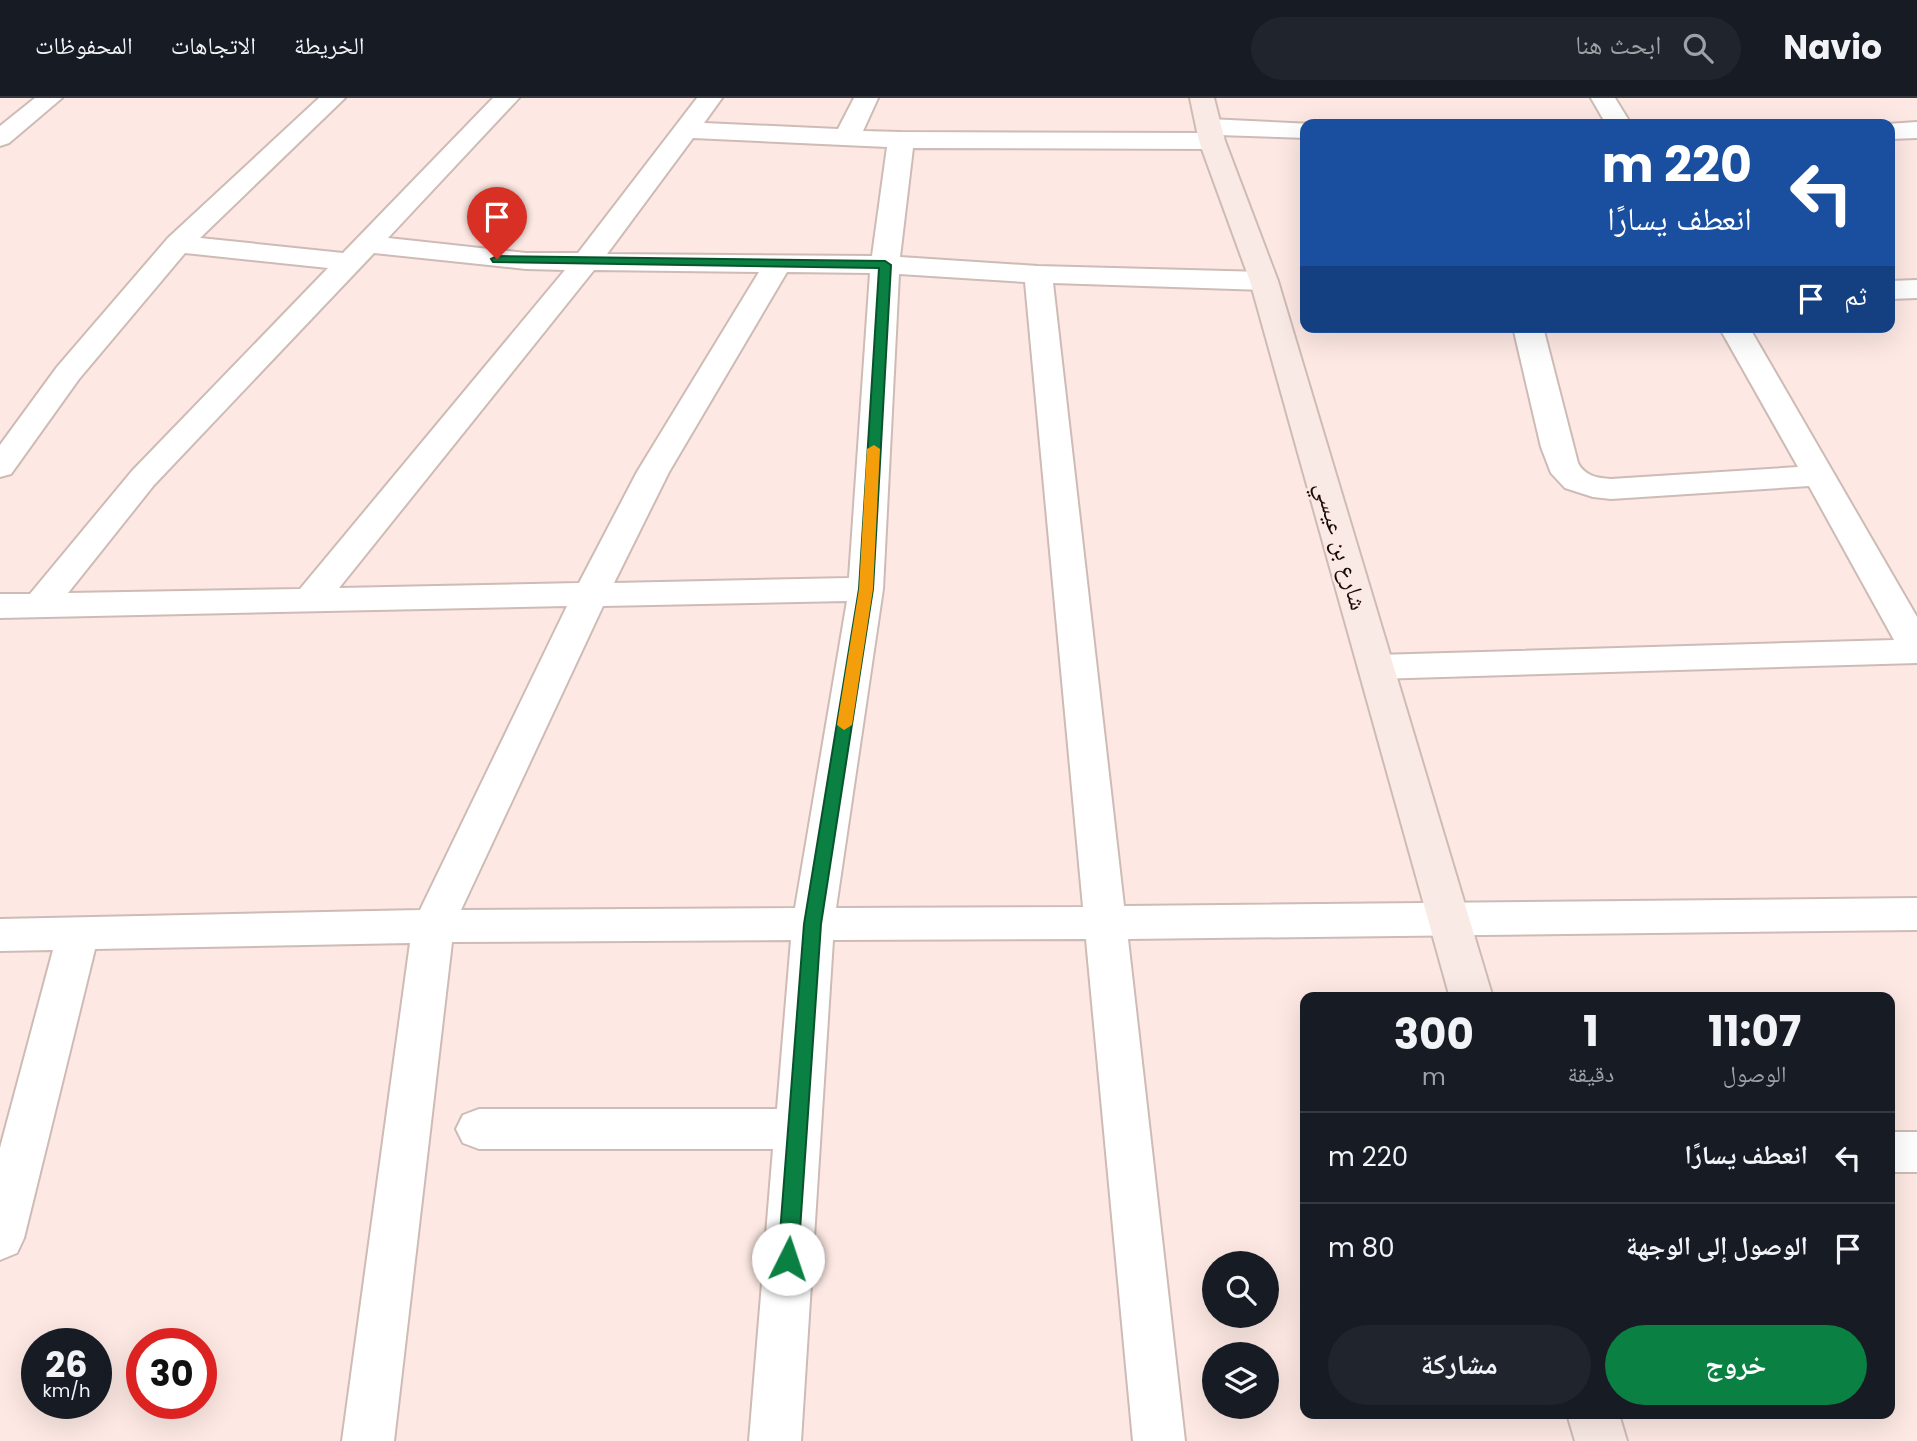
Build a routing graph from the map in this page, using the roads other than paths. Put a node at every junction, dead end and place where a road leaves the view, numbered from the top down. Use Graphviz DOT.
graph roads {
  1 [pos="50,98"];
  2 [pos="333,98"];
  3 [pos="507,98"];
  4 [pos="710,98"];
  5 [pos="866,98"];
  6 [pos="1603,98"];
  7 [pos="1615,119"];
  8 [pos="1208,122"];
  9 [pos="685,130"];
  10 [pos="1300,130"];
  11 [pos="1917,130"];
  12 [pos="1895,131"];
  13 [pos="847,137"];
  14 [pos="0,138"];
  15 [pos="901,140"];
  16 [pos="178,244"];
  17 [pos="358,253"];
  18 [pos="586,262"];
  19 [pos="778,264"];
  20 [pos="885,265"];
  21 [pos="1038,274"];
  22 [pos="1264,281"];
  23 [pos="1917,289"];
  24 [pos="1895,290"];
  25 [pos="1529,333"];
  26 [pos="1737,333"];
  27 [pos="0,467"];
  28 [pos="1819,476"];
  29 [pos="866,589"];
  30 [pos="591,593"];
  31 [pos="310,600"];
  32 [pos="0,606"];
  33 [pos="40,606"];
  34 [pos="1917,649"];
  35 [pos="1376,667"];
  36 [pos="1917,914"];
  37 [pos="1450,921"];
  38 [pos="1105,923"];
  39 [pos="813,924"];
  40 [pos="433,926"];
  41 [pos="0,935"];
  42 [pos="78,935"];
  43 [pos="1470,992"];
  44 [pos="479,1129"];
  45 [pos="798,1129"];
  46 [pos="1895,1152"];
  47 [pos="1917,1152"];
  48 [pos="0,1238"];
  49 [pos="1594,1419"];
  50 [pos="368,1441"];
  51 [pos="775,1441"];
  52 [pos="1159,1441"];
  53 [pos="1601,1441"];
  1 -- 14 [label="street"];
  2 -- 16 [label="street"];
  3 -- 17 [label="street"];
  4 -- 9 [label="street"];
  5 -- 13 [label="street"];
  6 -- 7 [label="street"];
  8 -- 10 [label="street"];
  8 -- 15 [label="street"];
  8 -- 22 [label="street, شارع بن عيسي"];
  9 -- 13 [label="street"];
  9 -- 18 [label="street"];
  11 -- 12 [label="street"];
  13 -- 15 [label="street"];
  15 -- 20 [label="street"];
  16 -- 17 [label="street"];
  16 -- 27 [label="street"];
  17 -- 18 [label="street"];
  17 -- 33 [label="street"];
  18 -- 19 [label="street"];
  18 -- 31 [label="street"];
  19 -- 20 [label="street"];
  19 -- 30 [label="street"];
  20 -- 21 [label="street"];
  20 -- 29 [label="street"];
  21 -- 22 [label="street"];
  21 -- 38 [label="street"];
  22 -- 35 [label="street, شارع بن عيسي"];
  23 -- 24 [label="street"];
  25 -- 28 [label="street"];
  26 -- 28 [label="street"];
  28 -- 34 [label="street"];
  29 -- 30 [label="street"];
  29 -- 39 [label="street"];
  30 -- 31 [label="street"];
  30 -- 40 [label="street"];
  31 -- 33 [label="street"];
  32 -- 33 [label="street"];
  34 -- 35 [label="street"];
  35 -- 37 [label="street, شارع بن عيسي"];
  36 -- 37 [label="street"];
  37 -- 38 [label="street"];
  37 -- 43 [label="street, شارع بن عيسي"];
  38 -- 39 [label="street"];
  38 -- 52 [label="street"];
  39 -- 40 [label="street"];
  39 -- 45 [label="street"];
  40 -- 42 [label="street"];
  40 -- 50 [label="street"];
  41 -- 42 [label="street"];
  42 -- 48 [label="street"];
  44 -- 45 [label="street"];
  45 -- 51 [label="street"];
  46 -- 47 [label="street"];
  49 -- 53 [label="street"];
}
